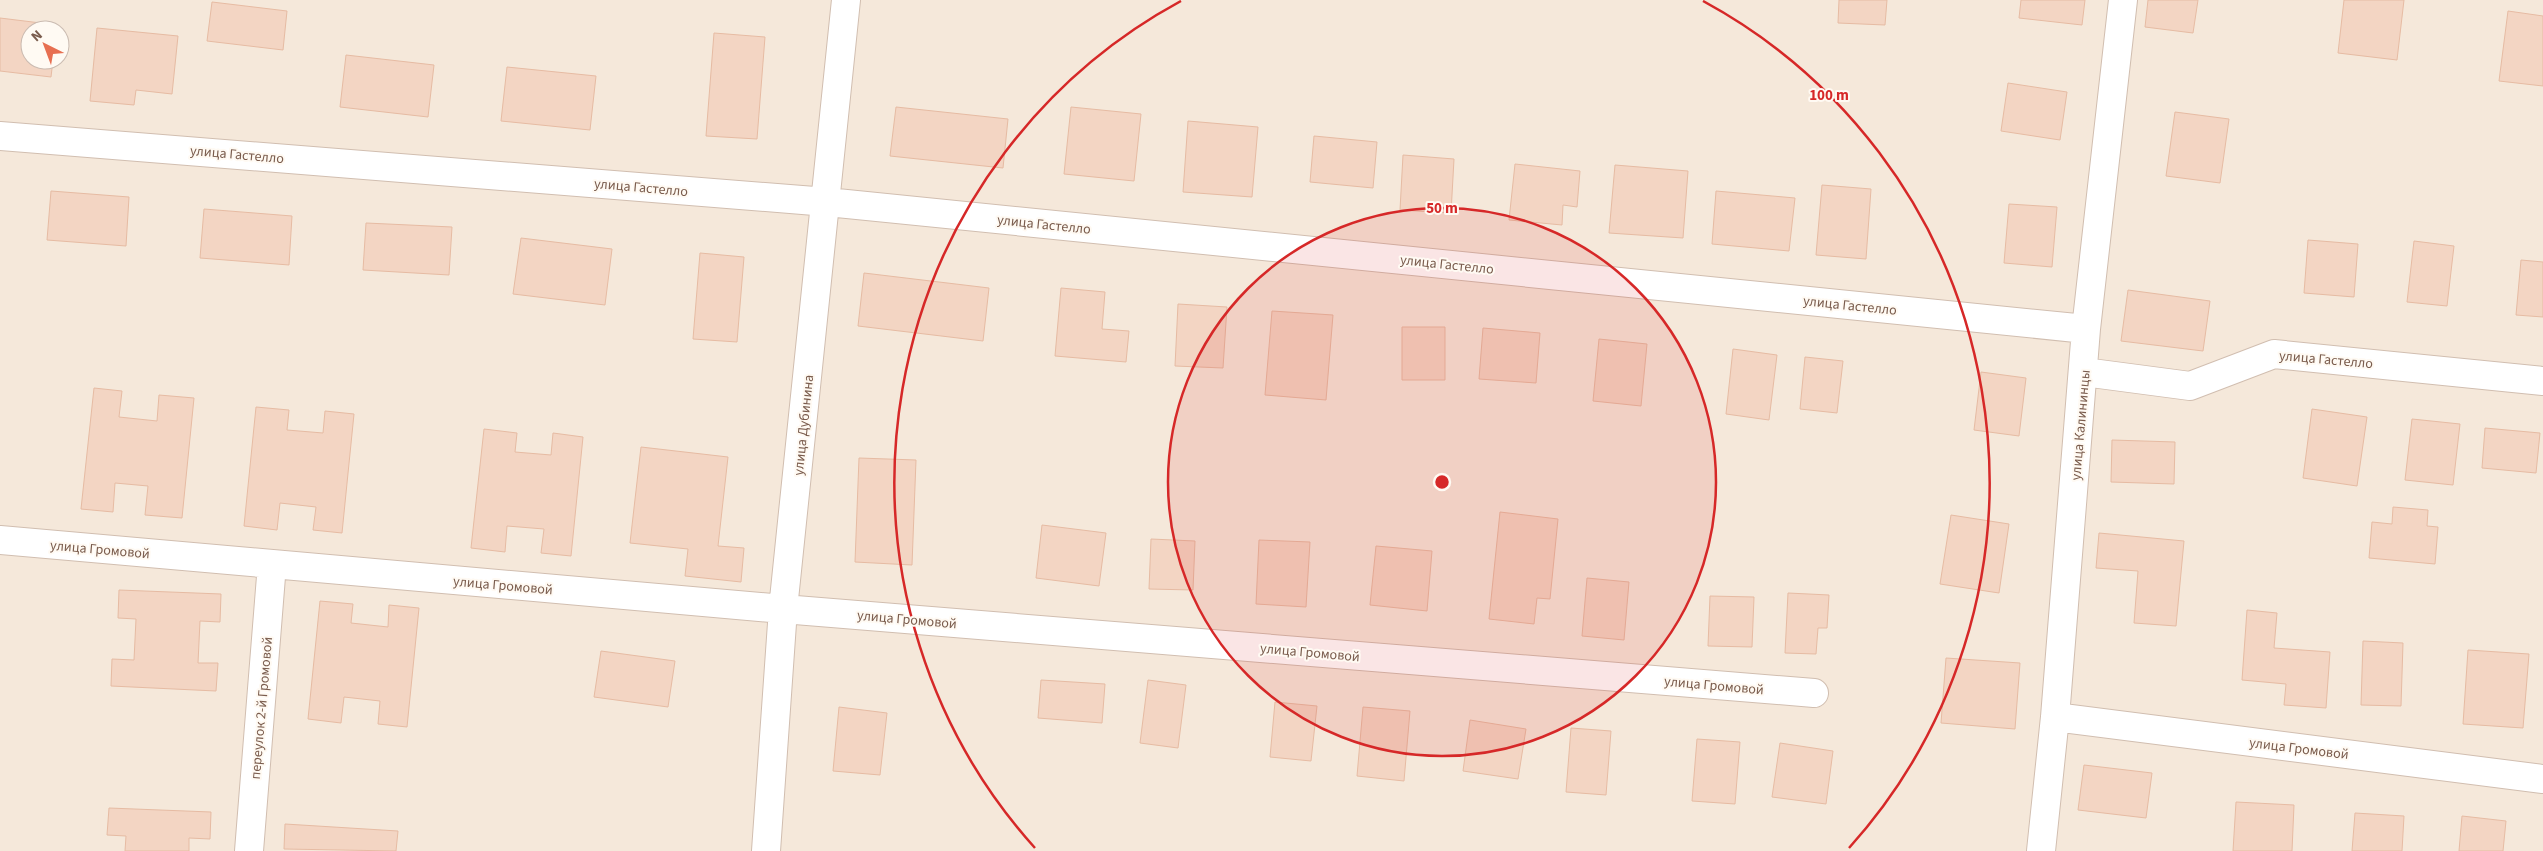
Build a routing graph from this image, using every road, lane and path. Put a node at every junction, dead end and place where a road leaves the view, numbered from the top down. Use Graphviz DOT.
graph roads {
  1 [pos="846,0"];
  2 [pos="2123,0"];
  3 [pos="0,136"];
  4 [pos="827,202"];
  5 [pos="2086,329"];
  6 [pos="2084,372"];
  7 [pos="2543,381"];
  8 [pos="0,540"];
  9 [pos="272,564"];
  10 [pos="784,609"];
  11 [pos="1814,693"];
  12 [pos="2055,717"];
  13 [pos="2543,779"];
  14 [pos="249,851"];
  15 [pos="766,851"];
  16 [pos="2041,851"];
  1 -- 4 [label="street, улица Дубинина"];
  2 -- 5 [label="street, улица Калининцы"];
  3 -- 4 [label="street, улица Гастелло"];
  4 -- 5 [label="street, улица Гастелло"];
  4 -- 10 [label="street, улица Дубинина"];
  5 -- 6 [label="street, улица Калининцы"];
  6 -- 7 [label="street, улица Гастелло"];
  6 -- 12 [label="street, улица Калининцы"];
  8 -- 9 [label="street, улица Громовой"];
  9 -- 10 [label="street, улица Громовой"];
  9 -- 14 [label="street, переулок 2-й Громовой"];
  10 -- 11 [label="street, улица Громовой"];
  10 -- 15 [label="street, улица Дубинина"];
  12 -- 13 [label="street, улица Громовой"];
  12 -- 16 [label="street, улица Калининцы"];
}
